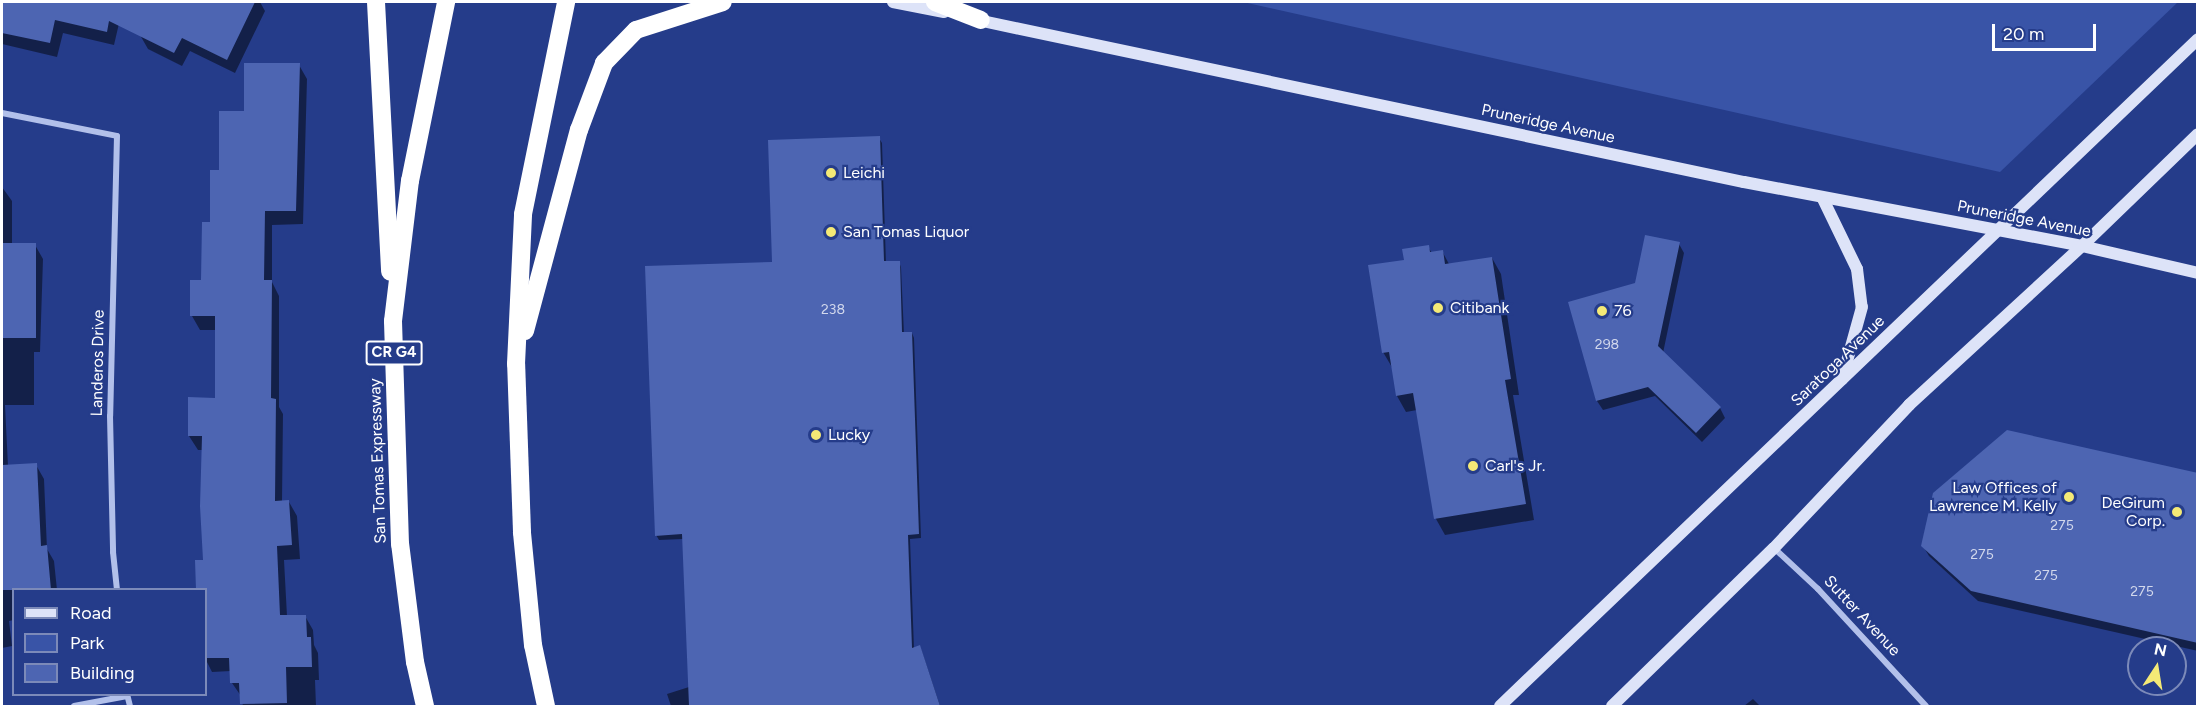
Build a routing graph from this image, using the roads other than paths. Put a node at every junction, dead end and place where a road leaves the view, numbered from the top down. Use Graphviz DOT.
graph roads {
  1 [pos="376,2"];
  2 [pos="447,2"];
  3 [pos="566,2"];
  4 [pos="723,2"];
  5 [pos="893,2"];
  6 [pos="935,2"];
  7 [pos="981,20"];
  8 [pos="2198,39"];
  9 [pos="2,113"];
  10 [pos="2198,134"];
  11 [pos="1824,199"];
  12 [pos="1999,231"];
  13 [pos="2082,246"];
  14 [pos="2198,273"];
  15 [pos="393,321"];
  16 [pos="516,364"];
  17 [pos="1842,380"];
  18 [pos="1774,548"];
  19 [pos="117,588"];
  20 [pos="122,696"];
  21 [pos="75,706"];
  22 [pos="425,706"];
  23 [pos="546,706"];
  24 [pos="1500,706"];
  25 [pos="1611,706"];
  26 [pos="1926,706"];
  1 -- 15 [label="highway"];
  2 -- 15 [label="highway, San Tomas Expressway / CR G4"];
  3 -- 16 [label="highway"];
  4 -- 16 [label="highway"];
  5 -- 7 [label="main road, Pruneridge Avenue"];
  6 -- 7 [label="highway"];
  7 -- 11 [label="main road, Pruneridge Avenue"];
  8 -- 12 [label="main road, Saratoga Avenue"];
  9 -- 19 [label="street, Landeros Drive"];
  10 -- 13 [label="main road"];
  11 -- 12 [label="main road, Pruneridge Avenue"];
  11 -- 17 [label="main road"];
  12 -- 13 [label="main road, Pruneridge Avenue"];
  12 -- 17 [label="main road, Saratoga Avenue"];
  13 -- 14 [label="main road, Pruneridge Avenue"];
  13 -- 18 [label="main road"];
  15 -- 22 [label="highway, San Tomas Expressway / CR G4"];
  16 -- 23 [label="highway"];
  17 -- 24 [label="main road, Saratoga Avenue"];
  18 -- 25 [label="main road"];
  18 -- 26 [label="street, Sutter Avenue"];
  20 -- 21 [label="street"];
}
